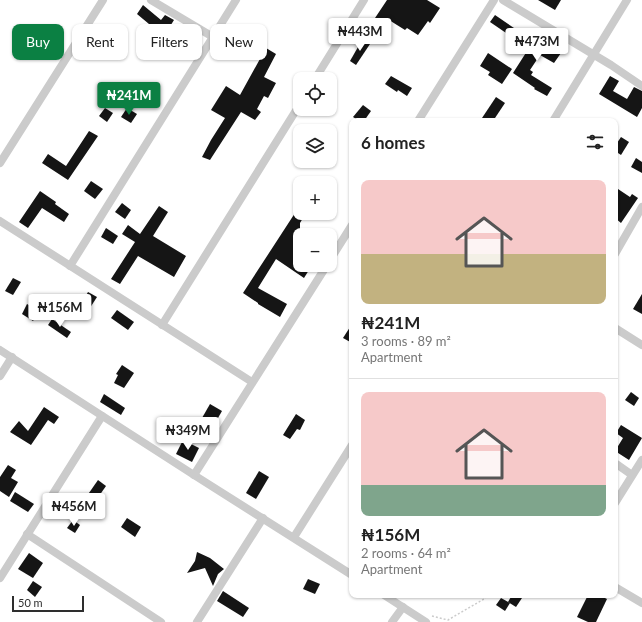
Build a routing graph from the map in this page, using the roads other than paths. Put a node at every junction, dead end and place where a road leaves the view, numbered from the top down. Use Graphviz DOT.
graph roads {
  1 [pos="103,0"];
  2 [pos="151,0"];
  3 [pos="236,0"];
  4 [pos="364,0"];
  5 [pos="494,0"];
  6 [pos="503,0"];
  7 [pos="627,0"];
  8 [pos="221,24"];
  9 [pos="210,35"];
  10 [pos="210,42"];
  11 [pos="594,55"];
  12 [pos="319,72"];
  13 [pos="642,86"];
  14 [pos="293,115"];
  15 [pos="420,118"];
  16 [pos="555,118"];
  17 [pos="0,163"];
  18 [pos="642,207"];
  19 [pos="0,221"];
  20 [pos="349,230"];
  21 [pos="337,249"];
  22 [pos="618,249"];
  23 [pos="70,266"];
  24 [pos="323,272"];
  25 [pos="162,325"];
  26 [pos="618,330"];
  27 [pos="642,345"];
  28 [pos="0,350"];
  29 [pos="12,357"];
  30 [pos="0,376"];
  31 [pos="252,382"];
  32 [pos="102,416"];
  33 [pos="349,450"];
  34 [pos="642,460"];
  35 [pos="618,465"];
  36 [pos="194,475"];
  37 [pos="632,475"];
  38 [pos="618,498"];
  39 [pos="263,518"];
  40 [pos="27,534"];
  41 [pos="294,537"];
  42 [pos="349,573"];
  43 [pos="0,578"];
  44 [pos="618,589"];
  45 [pos="389,598"];
  46 [pos="642,603"];
  47 [pos="403,607"];
  48 [pos="426,618"];
  49 [pos="161,622"];
  50 [pos="197,622"];
  51 [pos="392,622"];
  1 -- 17 [label="street"];
  2 -- 9 [label="street"];
  3 -- 8 [label="street"];
  4 -- 12 [label="street"];
  5 -- 15 [label="street"];
  6 -- 11 [label="street"];
  7 -- 11 [label="street"];
  10 -- 23 [label="street"];
  11 -- 13 [label="street"];
  11 -- 16 [label="street"];
  14 -- 25 [label="street"];
  18 -- 22 [label="street"];
  19 -- 23 [label="street"];
  20 -- 21 [label="street"];
  23 -- 25 [label="street"];
  24 -- 31 [label="street"];
  25 -- 31 [label="street"];
  26 -- 27 [label="street"];
  28 -- 29 [label="street"];
  29 -- 30 [label="street"];
  29 -- 32 [label="street"];
  31 -- 36 [label="street"];
  32 -- 36 [label="street"];
  32 -- 40 [label="street"];
  33 -- 41 [label="street"];
  34 -- 37 [label="street"];
  35 -- 37 [label="street"];
  36 -- 39 [label="street"];
  37 -- 38 [label="street"];
  39 -- 41 [label="street"];
  39 -- 50 [label="street"];
  40 -- 43 [label="street"];
  40 -- 49 [label="street"];
  41 -- 42 [label="street"];
  44 -- 46 [label="street"];
  45 -- 47 [label="street"];
  47 -- 48 [label="street"];
  47 -- 51 [label="street"];
}
